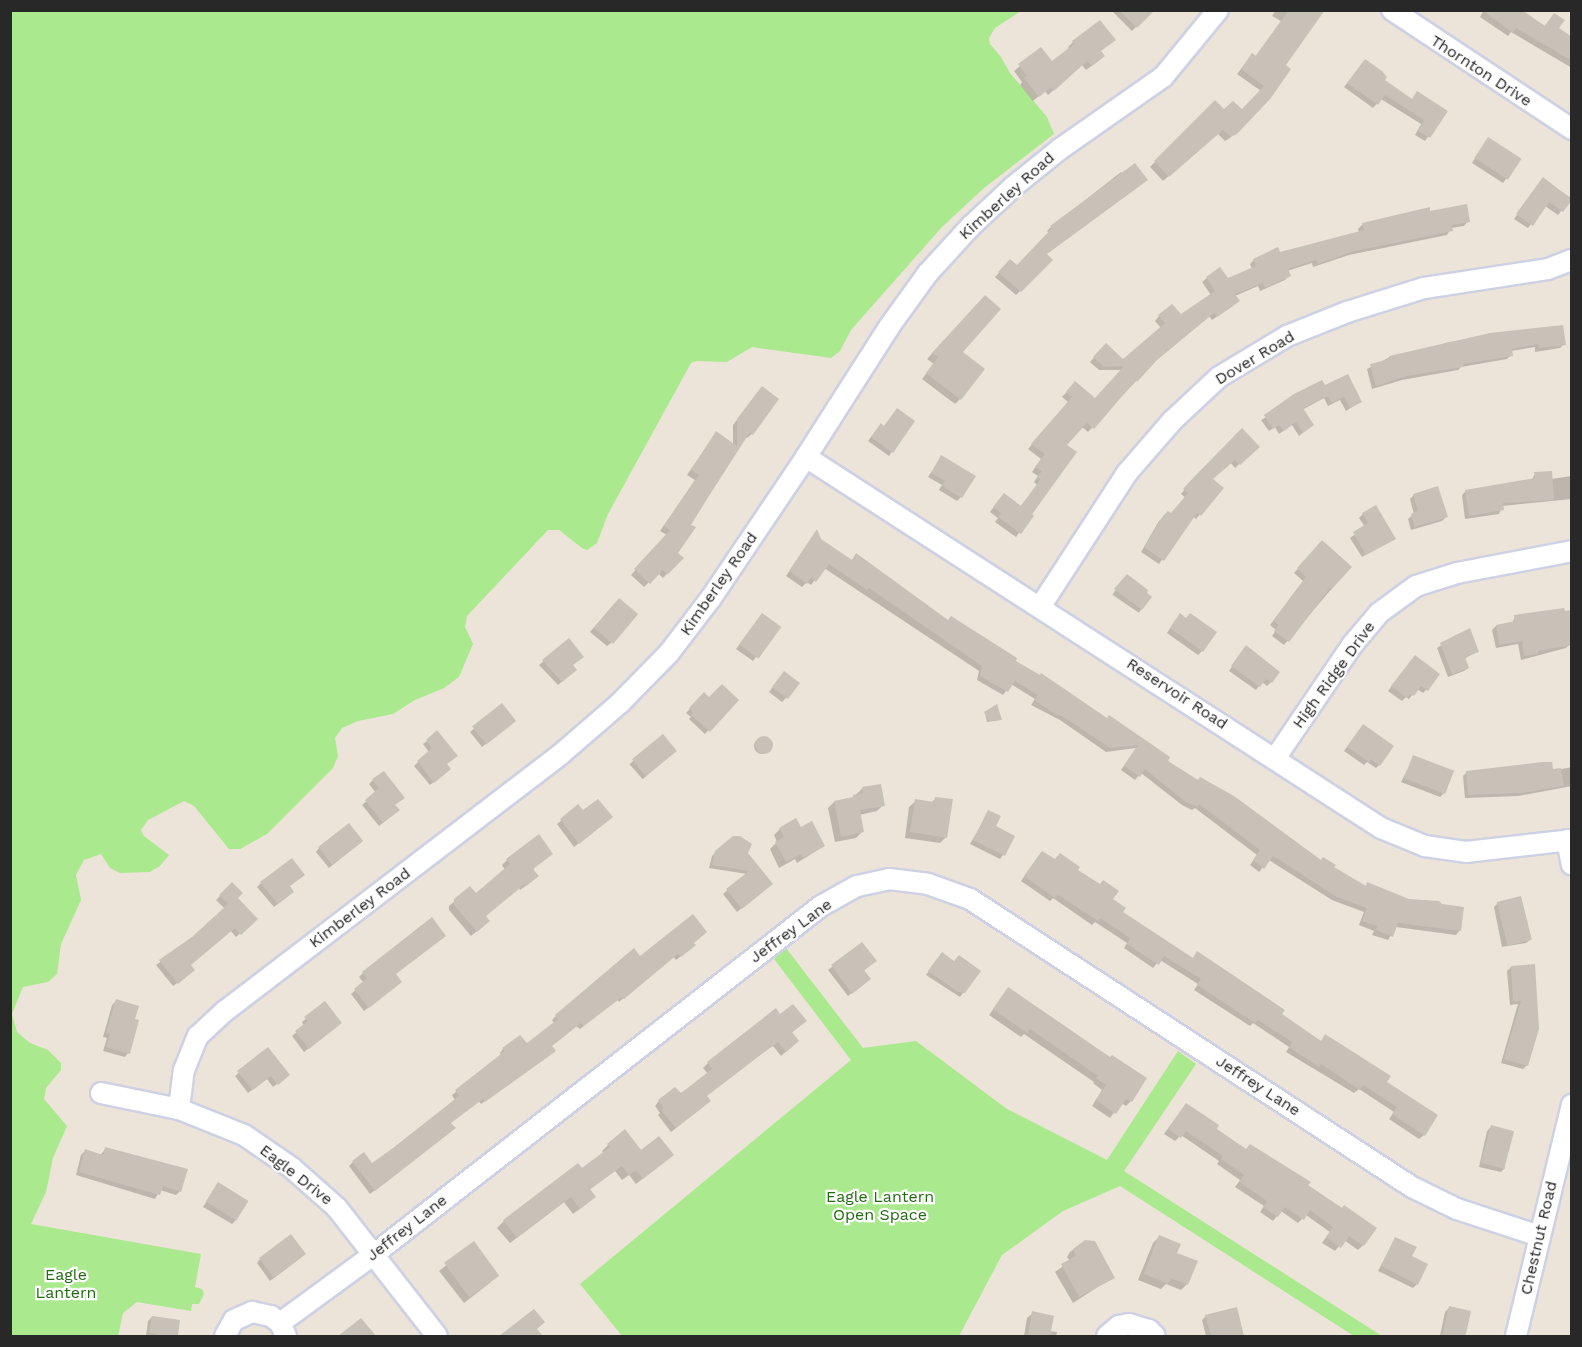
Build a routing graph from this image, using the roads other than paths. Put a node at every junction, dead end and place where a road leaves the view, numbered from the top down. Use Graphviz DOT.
graph roads {
  1 [pos="1218,10"];
  2 [pos="1392,10"];
  3 [pos="1572,129"];
  4 [pos="1572,260"];
  5 [pos="807,457"];
  6 [pos="1572,551"];
  7 [pos="1040,607"];
  8 [pos="1276,758"];
  9 [pos="1569,840"];
  10 [pos="1572,866"];
  11 [pos="101,1093"];
  12 [pos="1572,1105"];
  13 [pos="179,1109"];
  14 [pos="1539,1236"];
  15 [pos="373,1255"];
  16 [pos="283,1330"];
  17 [pos="225,1336"];
  18 [pos="437,1336"];
  19 [pos="1107,1336"];
  20 [pos="1155,1336"];
  21 [pos="1516,1336"];
  1 -- 5 [label="street, Kimberley Road"];
  2 -- 3 [label="street, Thornton Drive"];
  4 -- 7 [label="street, Dover Road"];
  5 -- 7 [label="street, Reservoir Road"];
  5 -- 13 [label="street, Kimberley Road"];
  6 -- 8 [label="street, High Ridge Drive"];
  7 -- 8 [label="street, Reservoir Road"];
  8 -- 9 [label="street, Reservoir Road"];
  9 -- 10 [label="street"];
  11 -- 13 [label="street, Eagle Drive"];
  12 -- 14 [label="street, Chestnut Road"];
  13 -- 15 [label="street, Eagle Drive"];
  14 -- 15 [label="street, Jeffrey Lane"];
  14 -- 21 [label="street, Chestnut Road"];
  15 -- 16 [label="street, Jeffrey Lane"];
  15 -- 18 [label="street, Eagle Drive"];
  16 -- 17 [label="street, Jeffrey Lane"];
  19 -- 20 [label="street"];
}
